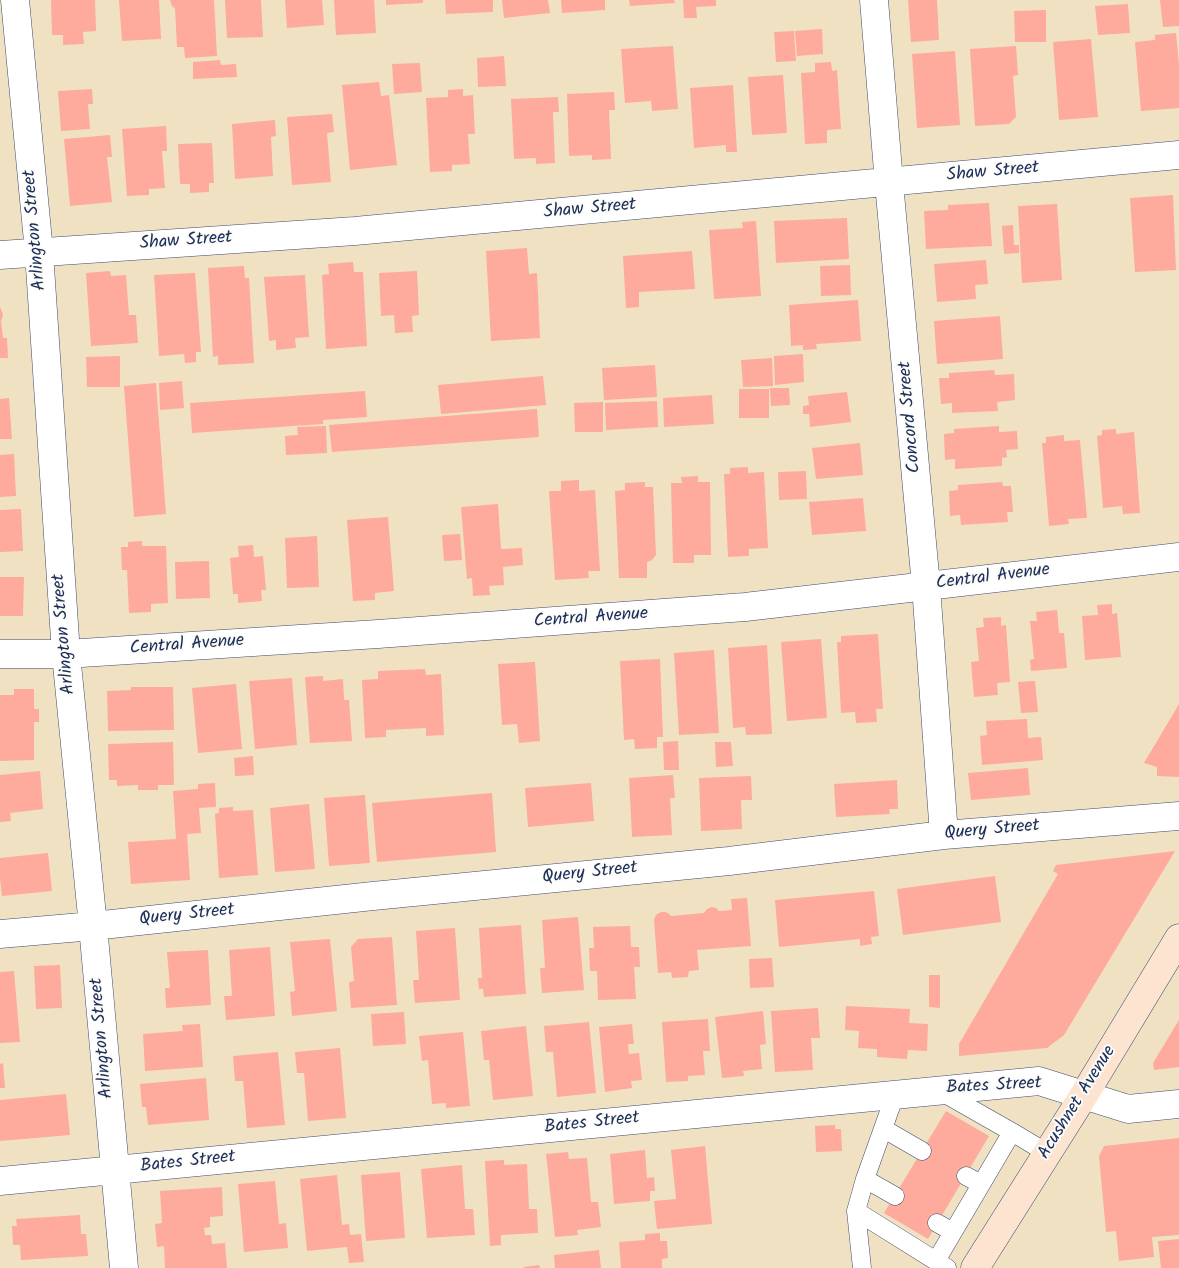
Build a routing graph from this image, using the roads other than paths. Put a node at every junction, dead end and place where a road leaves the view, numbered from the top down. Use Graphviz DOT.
graph roads {
  1 [pos="15,0"];
  2 [pos="874,0"];
  3 [pos="1179,155"];
  4 [pos="889,183"];
  5 [pos="39,252"];
  6 [pos="0,255"];
  7 [pos="1179,556"];
  8 [pos="926,586"];
  9 [pos="0,654"];
  10 [pos="66,654"];
  11 [pos="1179,816"];
  12 [pos="944,835"];
  13 [pos="93,926"];
  14 [pos="0,934"];
  15 [pos="1179,938"];
  16 [pos="939,1090"];
  17 [pos="895,1095"];
  18 [pos="1084,1095"];
  19 [pos="1179,1104"];
  20 [pos="884,1129"];
  21 [pos="1012,1132"];
  22 [pos="922,1151"];
  23 [pos="1047,1153"];
  24 [pos="115,1170"];
  25 [pos="865,1179"];
  26 [pos="0,1181"];
  27 [pos="895,1196"];
  28 [pos="856,1211"];
  29 [pos="938,1223"];
  30 [pos="953,1232"];
  31 [pos="941,1264"];
  32 [pos="124,1268"];
  33 [pos="862,1268"];
  34 [pos="975,1268"];
  1 -- 5 [label="street, Arlington Street"];
  2 -- 4 [label="street, Concord Street"];
  3 -- 4 [label="street, Shaw Street"];
  4 -- 5 [label="street, Shaw Street"];
  4 -- 8 [label="street, Concord Street"];
  5 -- 6 [label="street, Shaw Street"];
  5 -- 10 [label="street, Arlington Street"];
  7 -- 8 [label="street, Central Avenue"];
  8 -- 10 [label="street, Central Avenue"];
  8 -- 12 [label="street, Concord Street"];
  9 -- 10 [label="street, Central Avenue"];
  10 -- 13 [label="street, Arlington Street"];
  11 -- 12 [label="street, Query Street"];
  12 -- 13 [label="street, Query Street"];
  13 -- 14 [label="street, Query Street"];
  13 -- 24 [label="street, Arlington Street"];
  15 -- 18 [label="main road, Acushnet Avenue"];
  16 -- 17 [label="street, Bates Street"];
  16 -- 18 [label="street, Bates Street"];
  16 -- 21 [label="lane"];
  17 -- 20 [label="lane"];
  17 -- 24 [label="street, Bates Street"];
  18 -- 19 [label="street, Bates Street"];
  18 -- 23 [label="main road, Acushnet Avenue"];
  20 -- 22 [label="lane"];
  20 -- 25 [label="lane"];
  21 -- 23 [label="lane"];
  21 -- 30 [label="lane"];
  23 -- 34 [label="main road, Acushnet Avenue"];
  24 -- 26 [label="street, Bates Street"];
  24 -- 32 [label="street, Arlington Street"];
  25 -- 27 [label="lane"];
  25 -- 28 [label="lane"];
  28 -- 31 [label="lane"];
  28 -- 33 [label="lane"];
  29 -- 30 [label="lane"];
  30 -- 31 [label="lane"];
}
